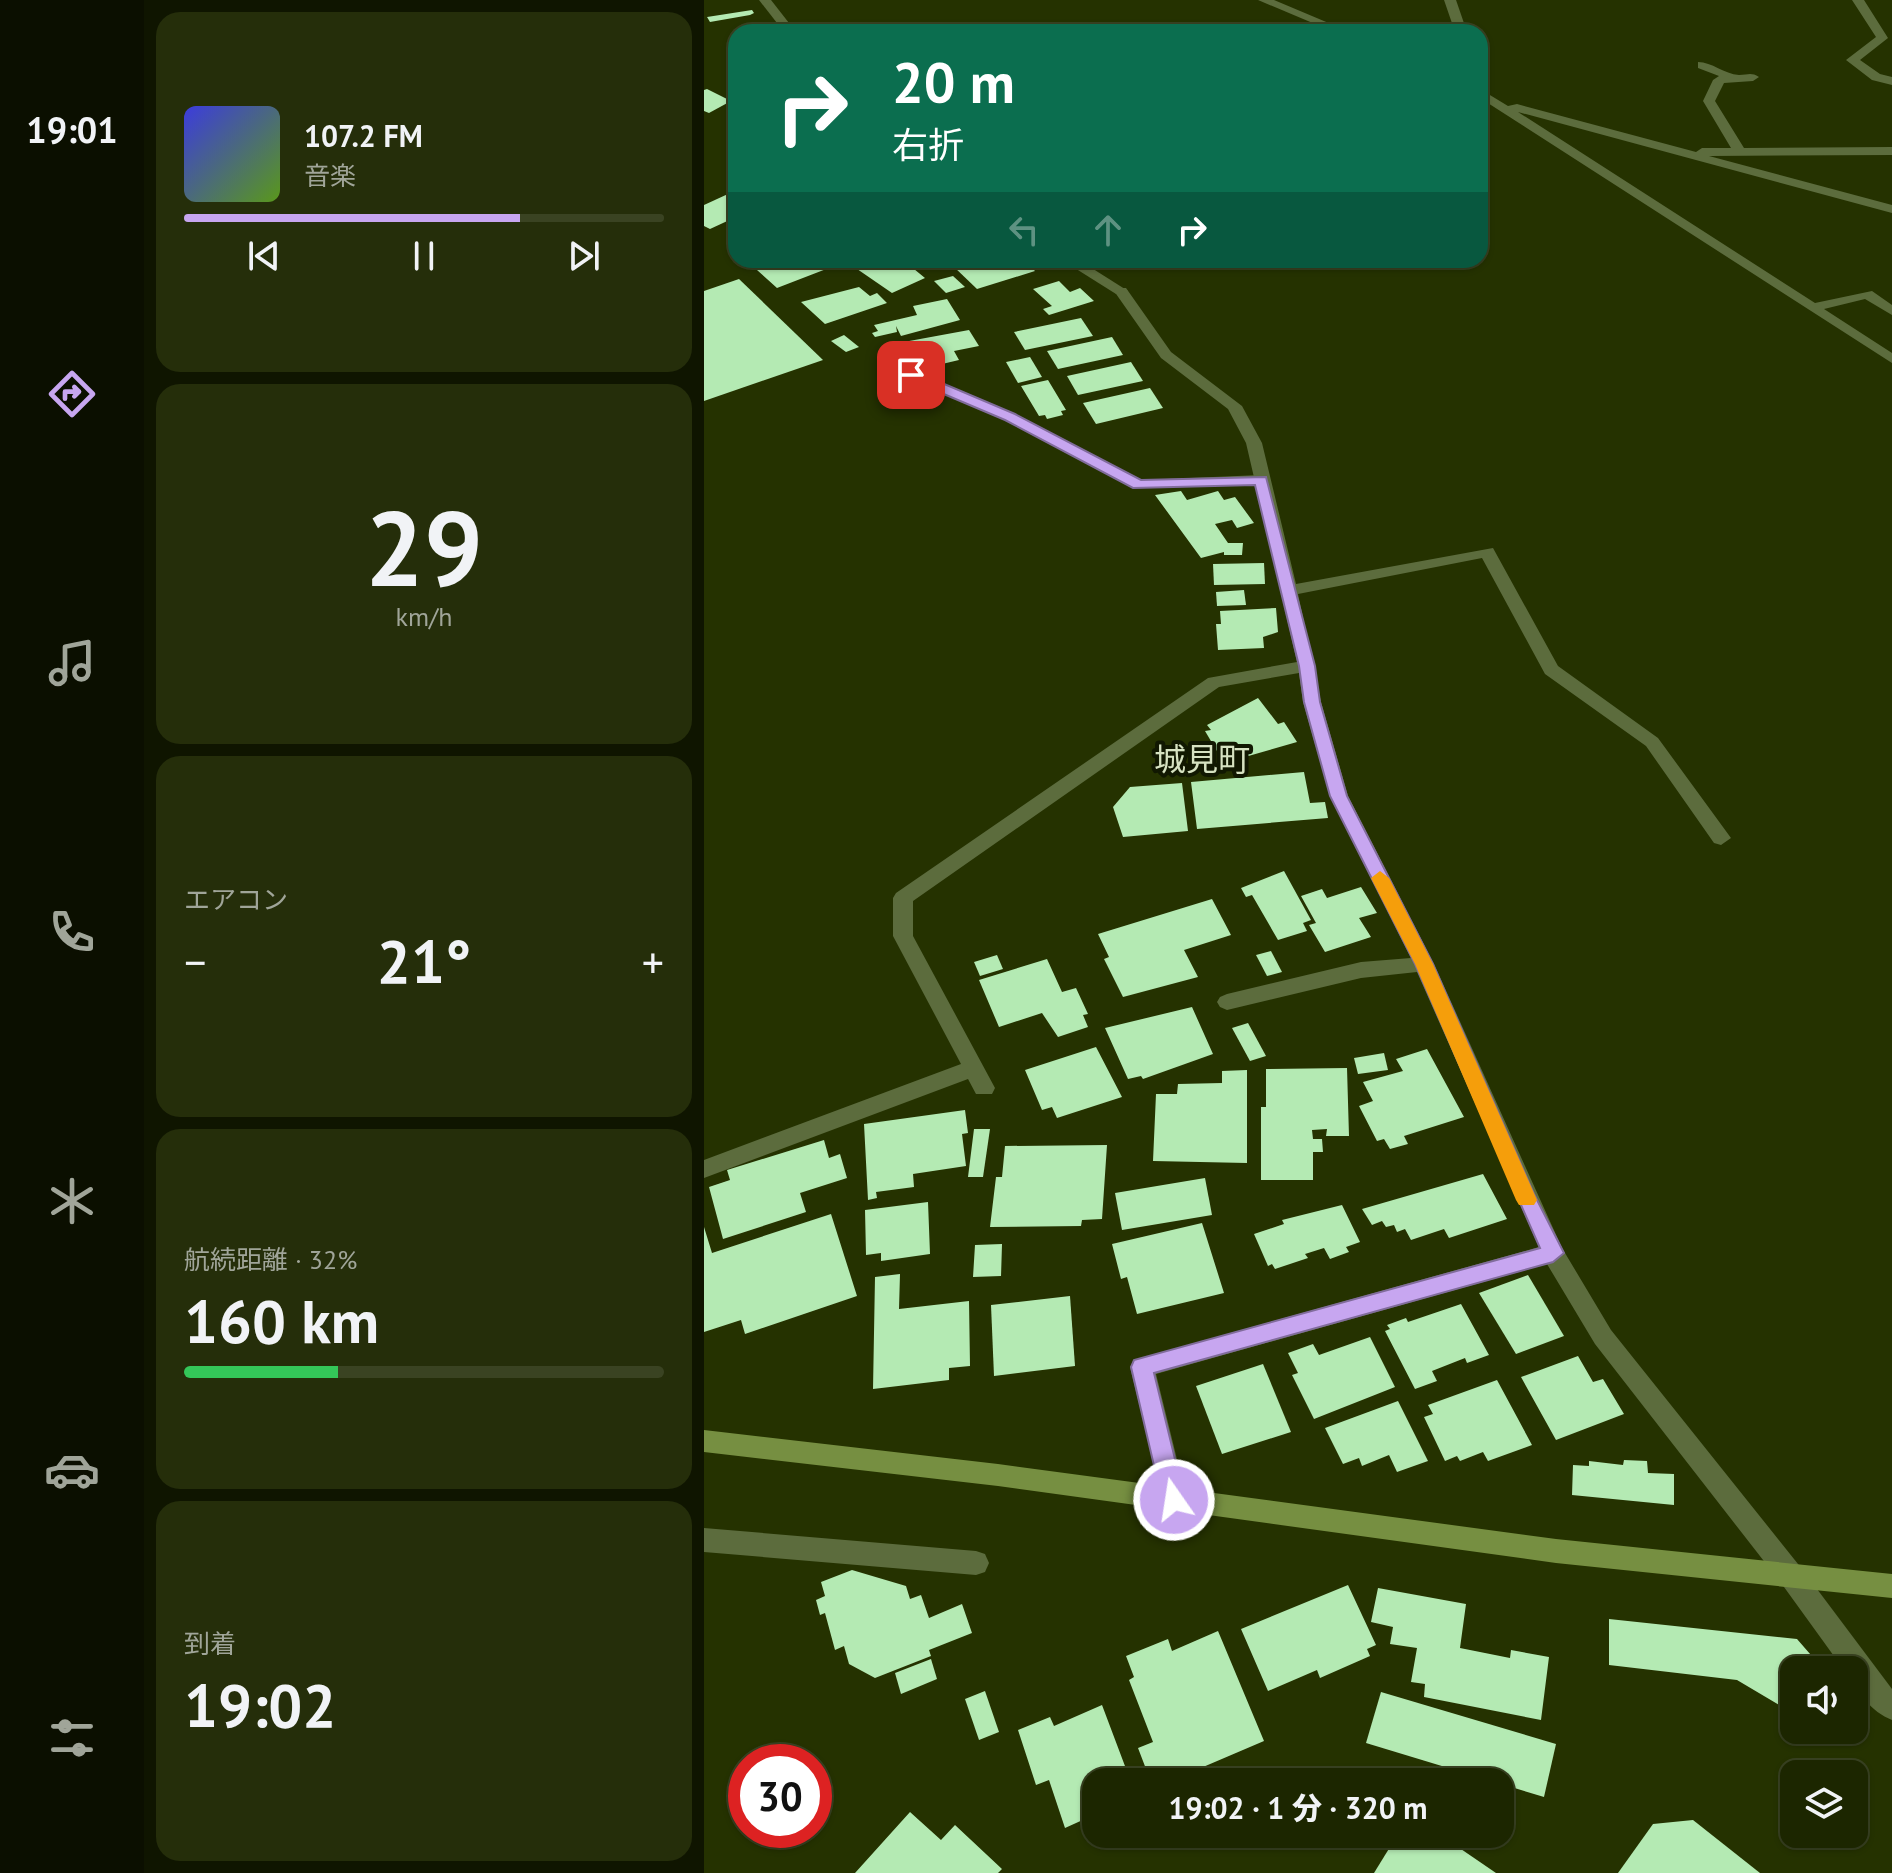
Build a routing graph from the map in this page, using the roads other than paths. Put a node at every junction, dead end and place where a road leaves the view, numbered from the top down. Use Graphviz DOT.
graph roads {
  1 [pos="765,0"];
  2 [pos="1264,0"];
  3 [pos="1450,0"];
  4 [pos="1858,0"];
  5 [pos="784,24"];
  6 [pos="1324,24"];
  7 [pos="1458,24"];
  8 [pos="1702,65"];
  9 [pos="1753,77"];
  10 [pos="1735,79"];
  11 [pos="1892,81"];
  12 [pos="1488,98"];
  13 [pos="1497,104"];
  14 [pos="1892,151"];
  15 [pos="1740,152"];
  16 [pos="1690,153"];
  17 [pos="1892,209"];
  18 [pos="1082,268"];
  19 [pos="1811,308"];
  20 [pos="1892,311"];
  21 [pos="1892,359"];
  22 [pos="911,375"];
  23 [pos="1261,480"];
  24 [pos="1288,591"];
  25 [pos="1307,666"];
  26 [pos="1721,838"];
  27 [pos="1424,964"];
  28 [pos="1227,1002"];
  29 [pos="704,1169"];
  30 [pos="1553,1253"];
  31 [pos="704,1441"];
  32 [pos="1174,1500"];
  33 [pos="704,1540"];
  34 [pos="976,1563"];
  35 [pos="1793,1578"];
  36 [pos="1892,1586"];
  37 [pos="1892,1707"];
  1 -- 5 [label="street"];
  2 -- 6 [label="street"];
  3 -- 7 [label="street"];
  4 -- 11 [label="street"];
  8 -- 10 [label="street"];
  9 -- 10 [label="street"];
  10 -- 15 [label="street"];
  12 -- 13 [label="street"];
  13 -- 16 [label="street"];
  13 -- 19 [label="street"];
  14 -- 15 [label="street"];
  15 -- 16 [label="street"];
  16 -- 17 [label="street"];
  18 -- 23 [label="street"];
  19 -- 20 [label="street"];
  19 -- 21 [label="street"];
  22 -- 23 [label="street"];
  23 -- 24 [label="street"];
  24 -- 25 [label="street"];
  24 -- 26 [label="street"];
  25 -- 27 [label="street"];
  25 -- 29 [label="street"];
  27 -- 28 [label="street"];
  27 -- 30 [label="street"];
  30 -- 32 [label="street"];
  30 -- 35 [label="street"];
  31 -- 32 [label="street"];
  32 -- 35 [label="street"];
  33 -- 34 [label="street"];
  35 -- 36 [label="street"];
  35 -- 37 [label="street"];
}
